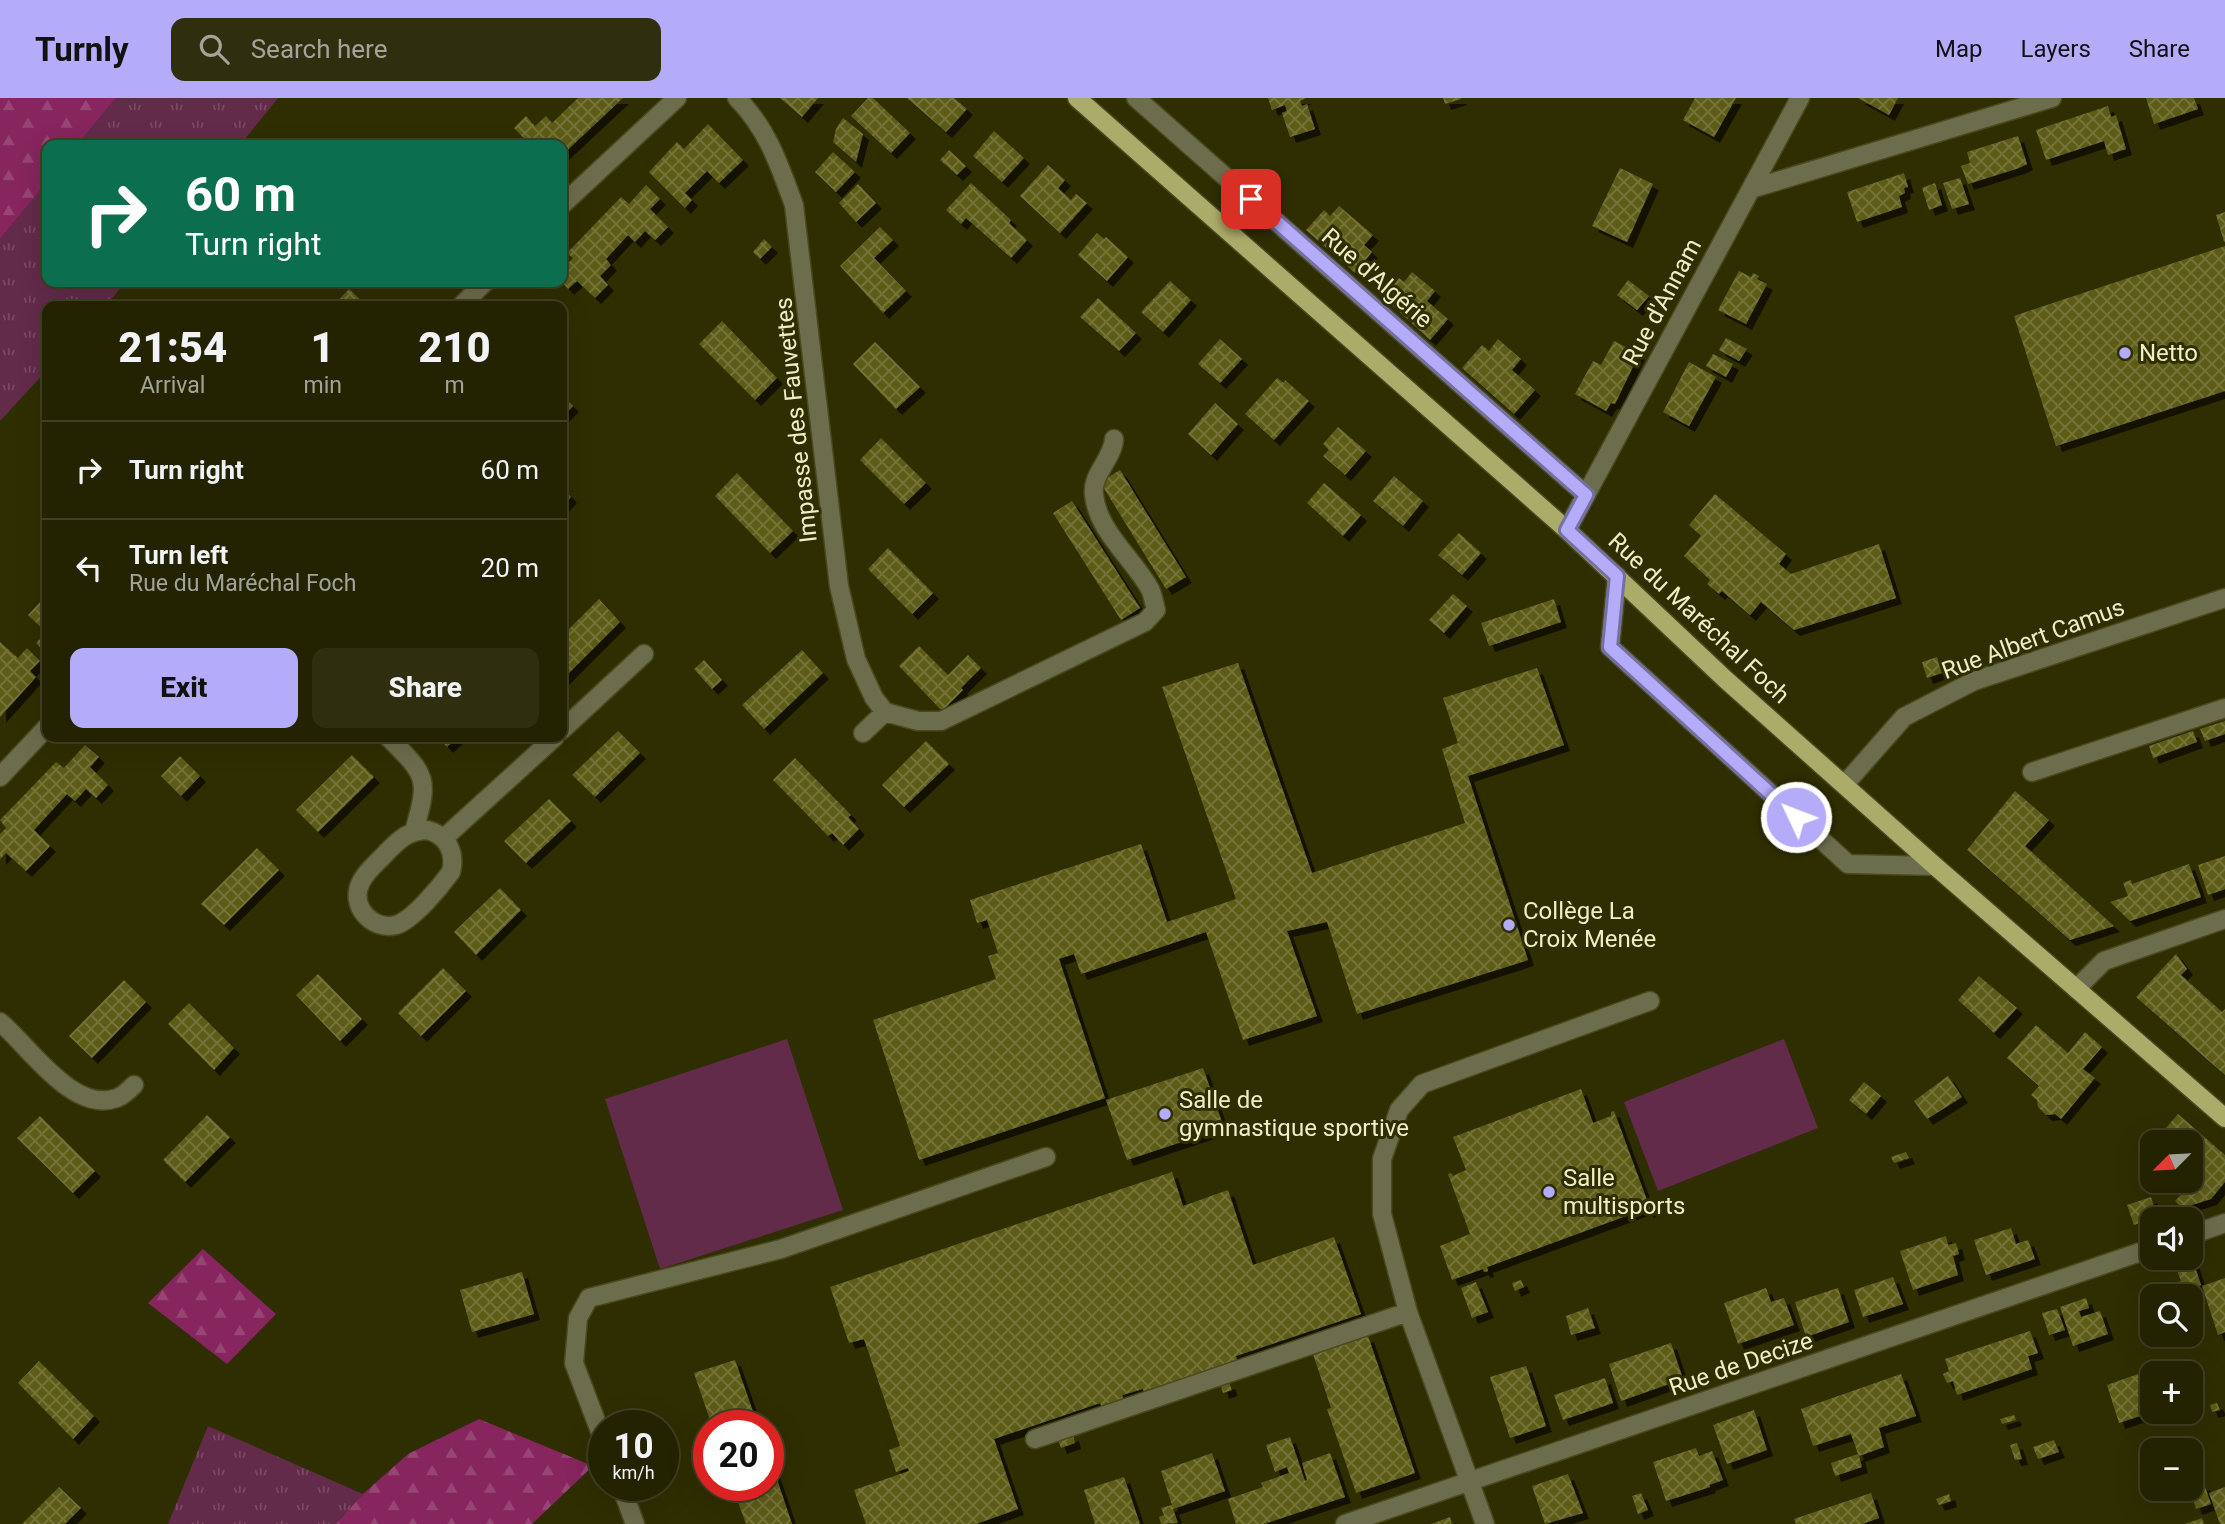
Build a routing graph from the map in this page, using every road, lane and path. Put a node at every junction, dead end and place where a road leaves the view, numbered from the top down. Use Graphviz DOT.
graph roads {
  1 [pos="677,98"];
  2 [pos="737,98"];
  3 [pos="1077,98"];
  4 [pos="1800,98"];
  5 [pos="2052,98"];
  6 [pos="1146,101"];
  7 [pos="1751,188"];
  8 [pos="567,200"];
  9 [pos="480,287"];
  10 [pos="466,301"];
  11 [pos="1114,439"];
  12 [pos="1586,495"];
  13 [pos="1567,530"];
  14 [pos="1617,576"];
  15 [pos="2225,598"];
  16 [pos="644,654"];
  17 [pos="2225,708"];
  18 [pos="885,712"];
  19 [pos="567,725"];
  20 [pos="42,732"];
  21 [pos="863,733"];
  22 [pos="393,742"];
  23 [pos="550,742"];
  24 [pos="2032,772"];
  25 [pos="0,777"];
  26 [pos="1845,784"];
  27 [pos="414,831"];
  28 [pos="444,838"];
  29 [pos="1935,866"];
  30 [pos="2225,919"];
  31 [pos="2076,989"];
  32 [pos="1650,1001"];
  33 [pos="0,1022"];
  34 [pos="134,1085"];
  35 [pos="2225,1118"];
  36 [pos="1046,1157"];
  37 [pos="2225,1223"];
  38 [pos="2203,1231"];
  39 [pos="2140,1252"];
  40 [pos="1408,1312"];
  41 [pos="592,1410"];
  42 [pos="1035,1439"];
  43 [pos="1471,1482"];
  44 [pos="627,1501"];
  45 [pos="635,1524"];
  46 [pos="1345,1524"];
  47 [pos="1485,1524"];
  1 -- 8 [label="street"];
  2 -- 18 [label="street, Impasse des Fauvettes"];
  3 -- 13 [label="main road, Rue du Maréchal Foch"];
  4 -- 7 [label="street, Rue d'Annam"];
  5 -- 7 [label="street"];
  6 -- 12 [label="street, Rue d'Algérie"];
  7 -- 12 [label="street, Rue d'Annam"];
  9 -- 10 [label="street"];
  11 -- 18 [label="street"];
  12 -- 13 [label="street, Rue d'Annam"];
  13 -- 14 [label="main road, Rue du Maréchal Foch"];
  14 -- 26 [label="main road, Rue du Maréchal Foch"];
  14 -- 29 [label="street"];
  15 -- 26 [label="street, Rue Albert Camus"];
  16 -- 19 [label="street"];
  17 -- 24 [label="street"];
  18 -- 21 [label="street"];
  20 -- 25 [label="street"];
  22 -- 27 [label="street"];
  23 -- 28 [label="street"];
  26 -- 29 [label="main road, Rue du Maréchal Foch"];
  27 -- 28 [label="street"];
  27 -- 28 [label="street"];
  29 -- 31 [label="main road, Rue du Maréchal Foch"];
  30 -- 31 [label="street"];
  31 -- 35 [label="main road, Rue du Maréchal Foch"];
  32 -- 40 [label="street"];
  33 -- 34 [label="street"];
  36 -- 41 [label="street"];
  37 -- 38 [label="street"];
  39 -- 43 [label="street, Rue de Decize"];
  40 -- 42 [label="street"];
  40 -- 43 [label="street"];
  43 -- 46 [label="street, Rue de Decize"];
  43 -- 47 [label="street"];
  44 -- 45 [label="street"];
}
